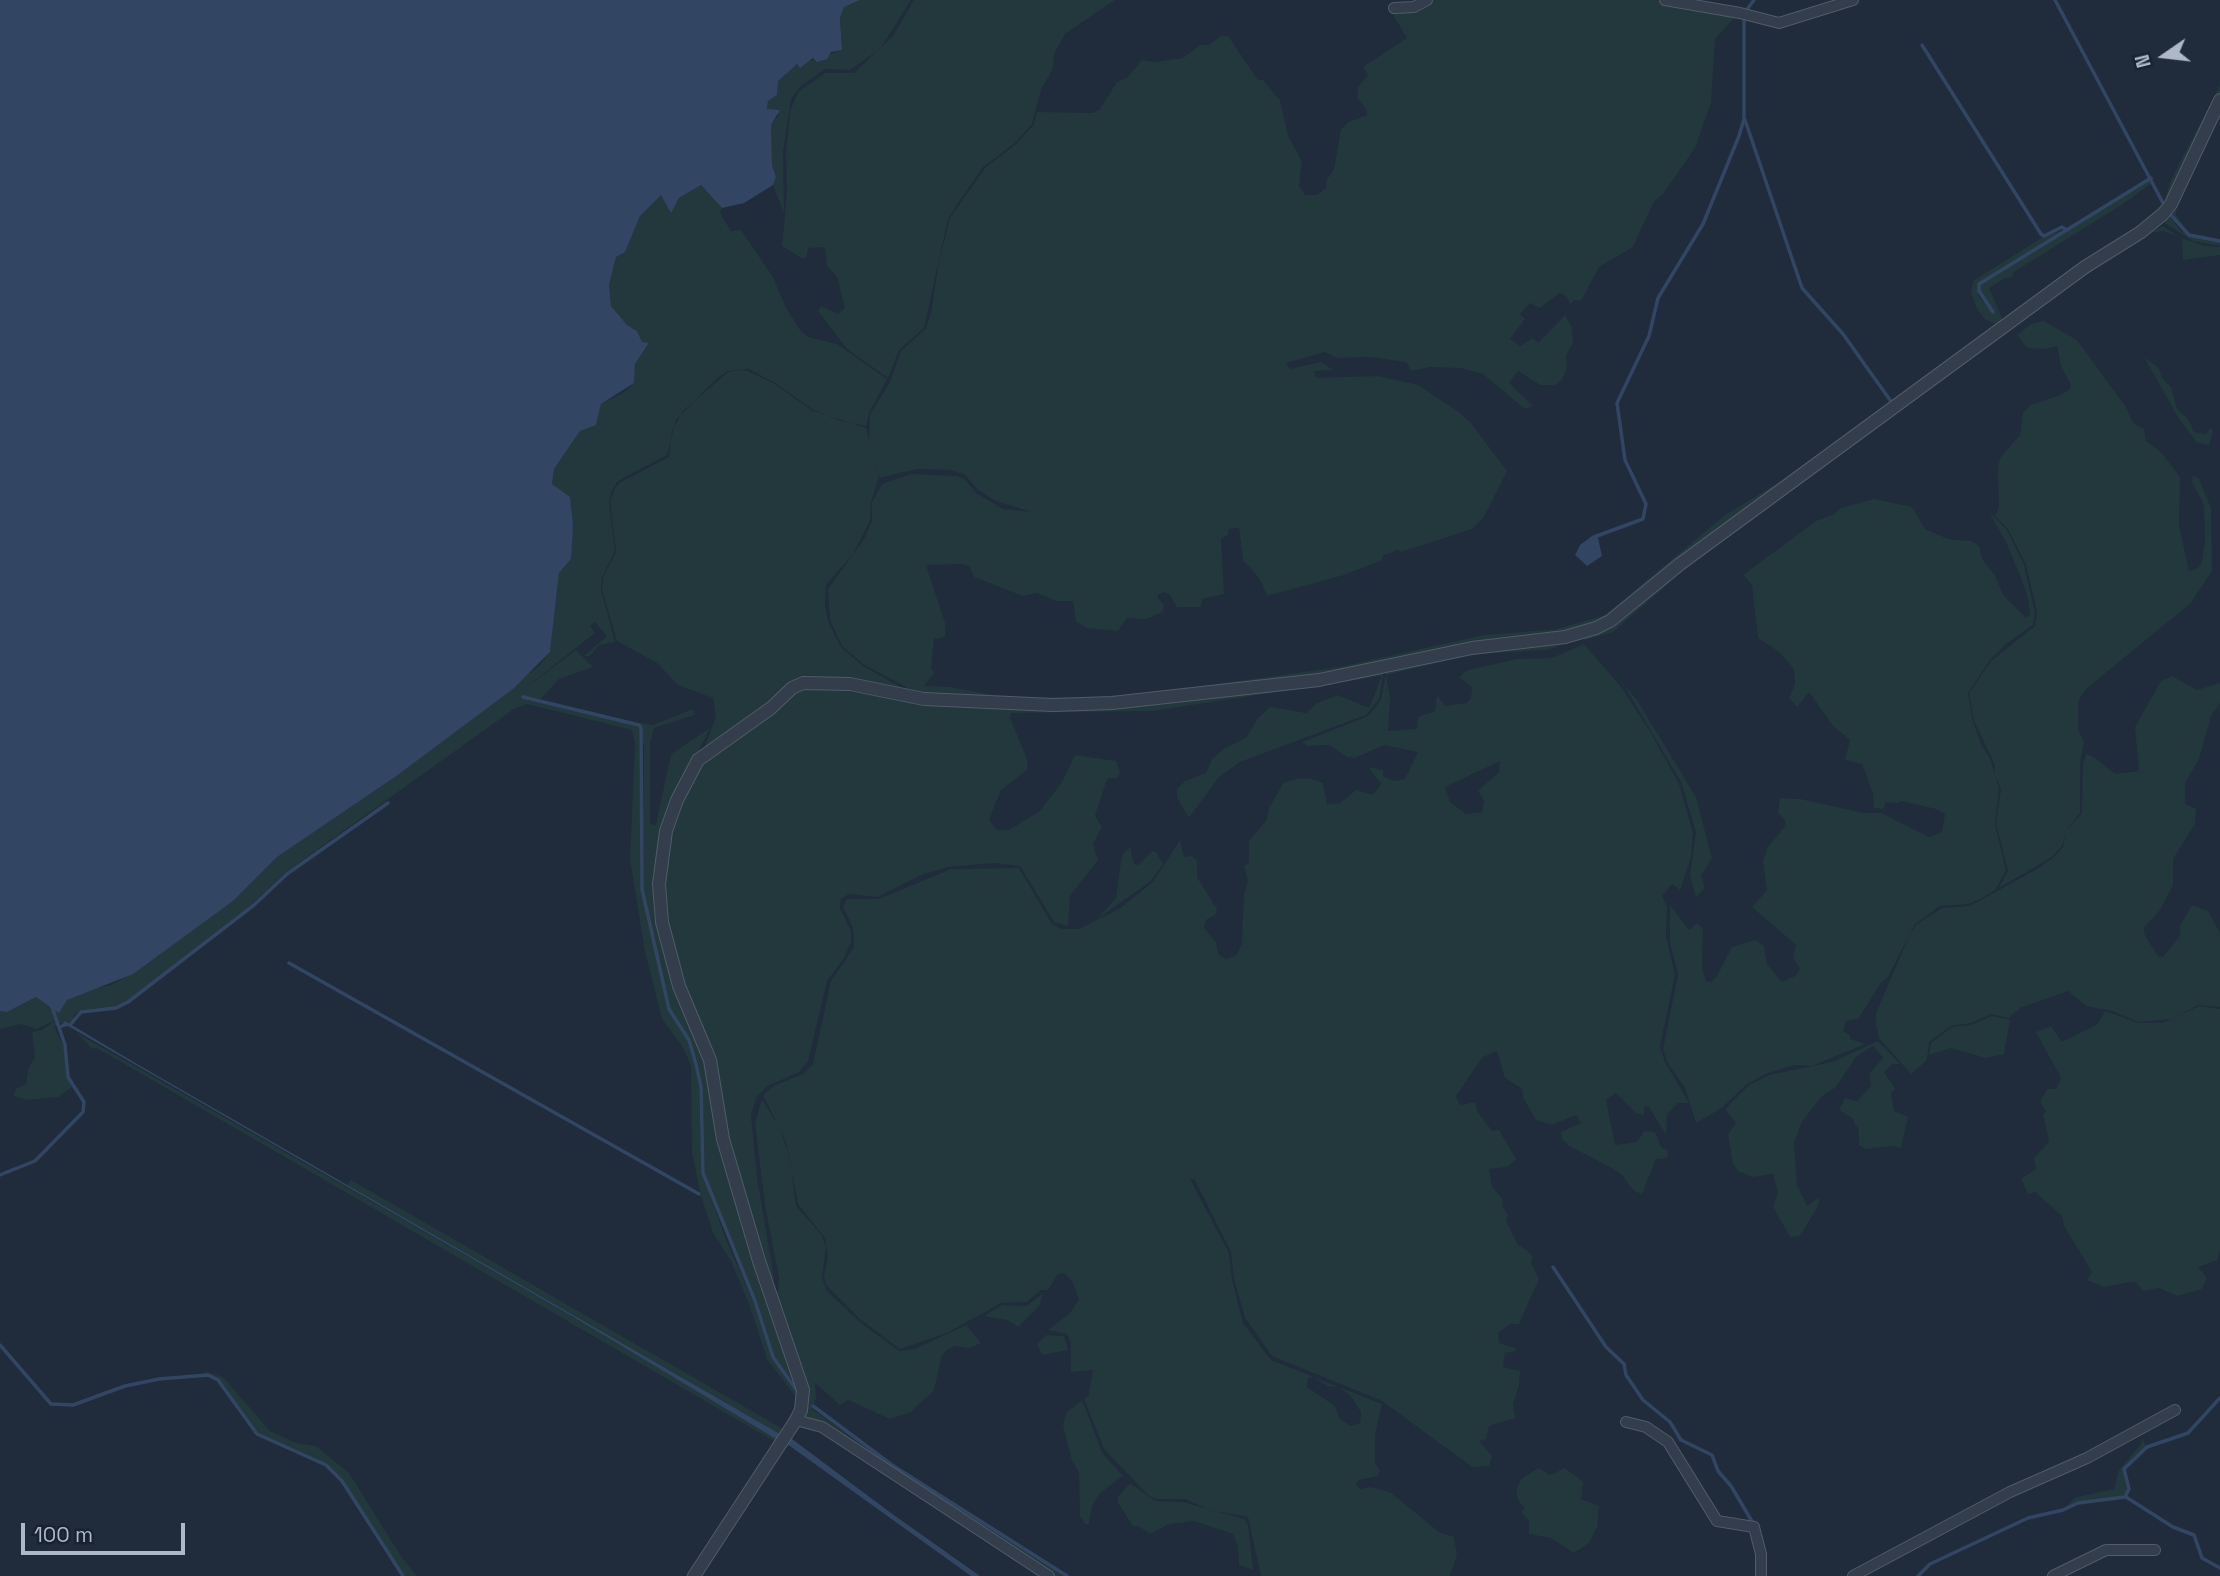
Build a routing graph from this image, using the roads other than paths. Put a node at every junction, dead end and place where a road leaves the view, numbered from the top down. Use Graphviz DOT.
graph roads {
  1 [pos="1427,0"];
  2 [pos="1665,0"];
  3 [pos="1853,0"];
  4 [pos="1394,8"];
  5 [pos="2220,100"];
  6 [pos="2175,1410"];
  7 [pos="796,1420"];
  8 [pos="1626,1422"];
  9 [pos="2155,1550"];
  10 [pos="694,1576"];
  11 [pos="1049,1576"];
  12 [pos="1761,1576"];
  13 [pos="1853,1576"];
  14 [pos="2053,1576"];
  1 -- 4 [label="street"];
  2 -- 3 [label="street"];
  5 -- 7 [label="street"];
  6 -- 13 [label="street"];
  7 -- 10 [label="street"];
  7 -- 11 [label="street"];
  8 -- 12 [label="street"];
  9 -- 14 [label="street"];
}
